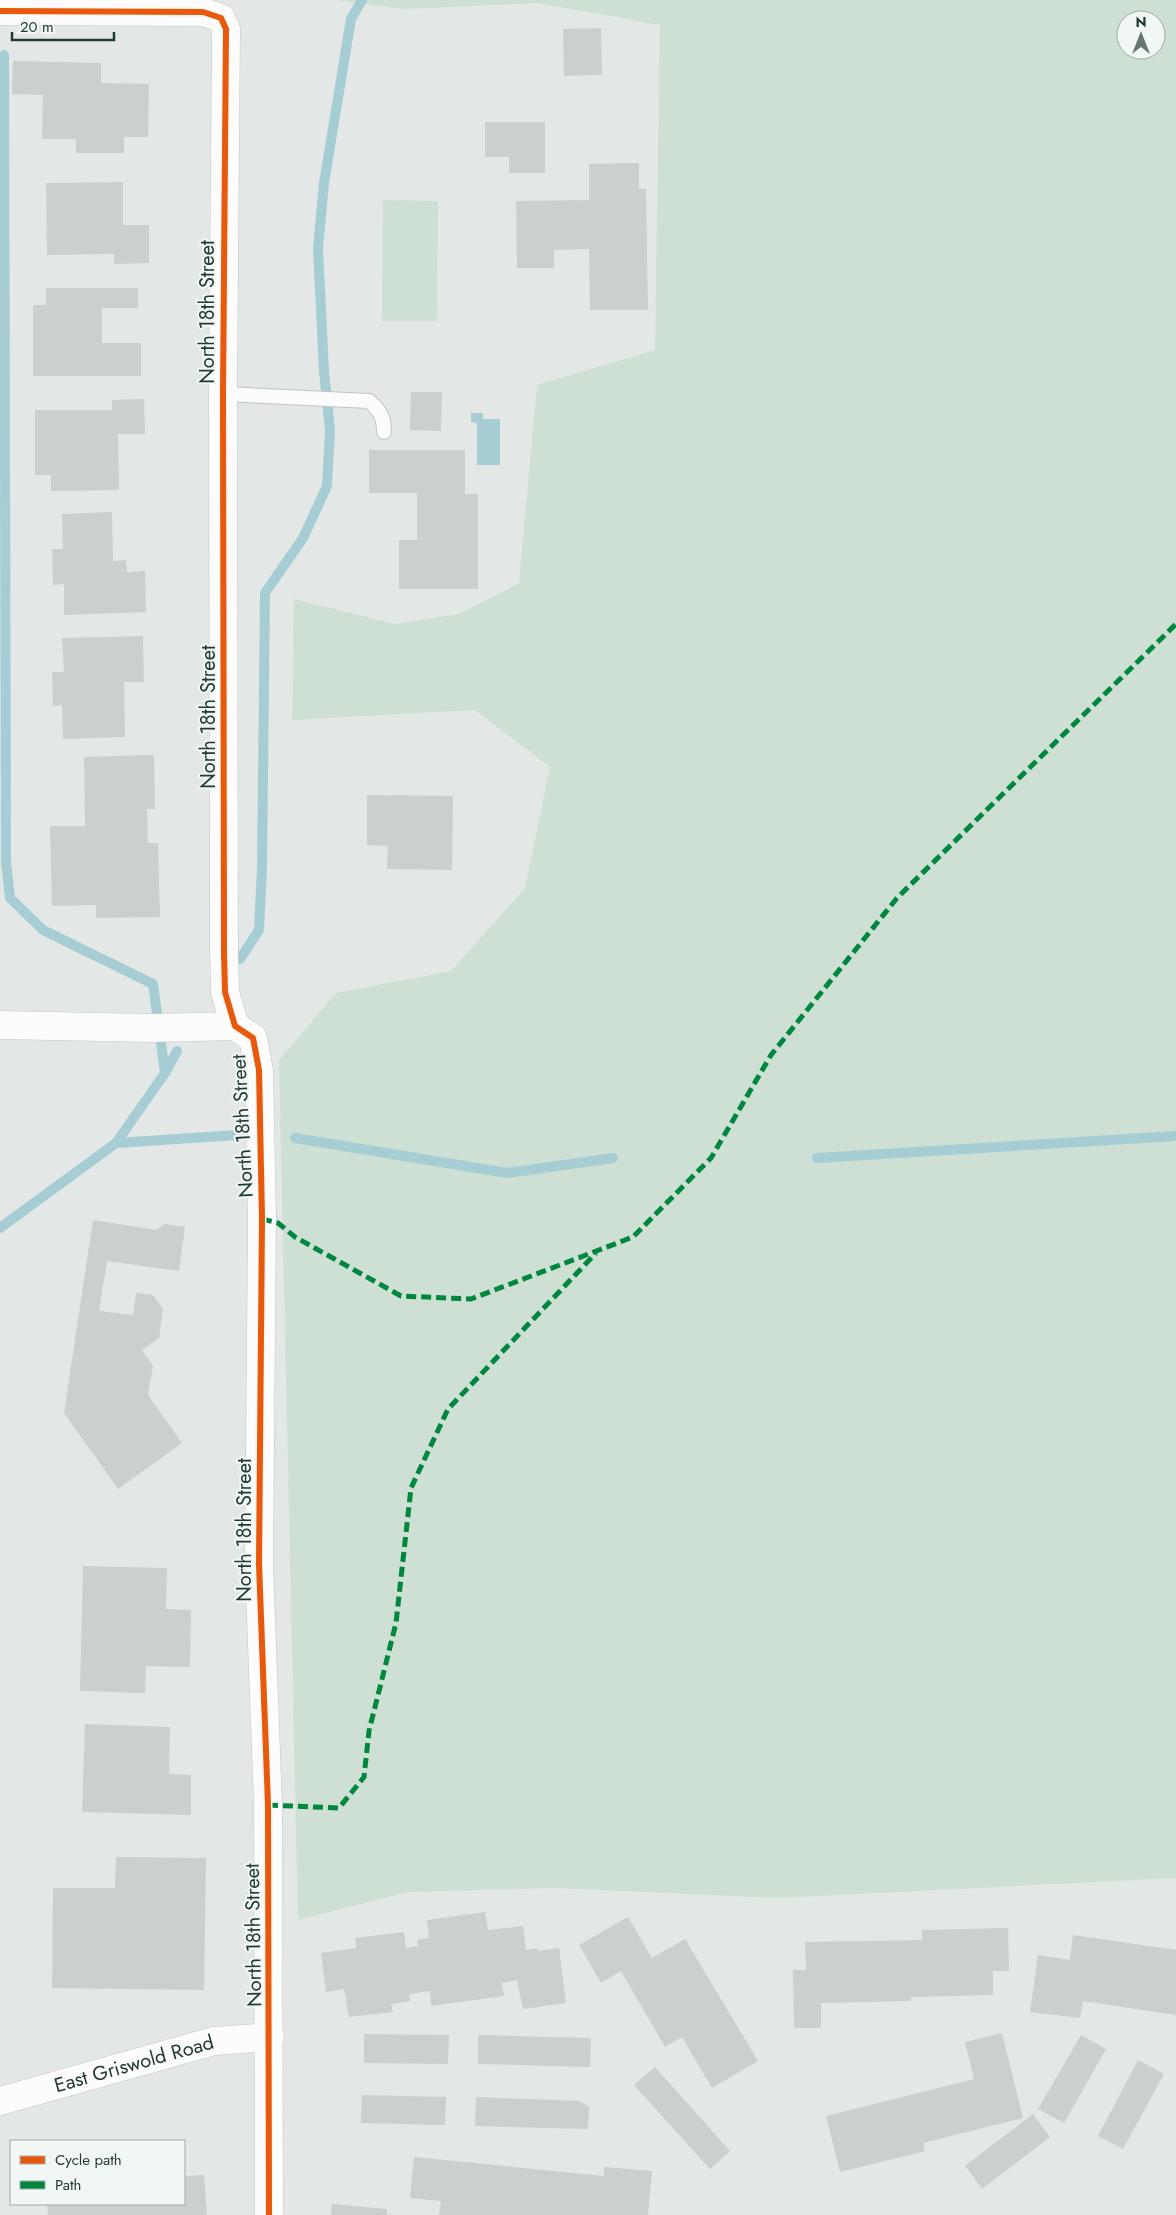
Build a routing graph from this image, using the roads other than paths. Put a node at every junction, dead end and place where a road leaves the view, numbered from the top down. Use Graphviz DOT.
graph roads {
  1 [pos="0,11"];
  2 [pos="223,394"];
  3 [pos="384,432"];
  4 [pos="0,1026"];
  5 [pos="235,1026"];
  6 [pos="270,2037"];
  7 [pos="0,2101"];
  8 [pos="269,2215"];
  1 -- 2 [label="street, North 18th Street"];
  2 -- 3 [label="lane"];
  2 -- 5 [label="street, North 18th Street"];
  4 -- 5 [label="street"];
  5 -- 6 [label="street, North 18th Street"];
  6 -- 7 [label="street, East Griswold Road"];
  6 -- 8 [label="street, North 18th Street"];
}
